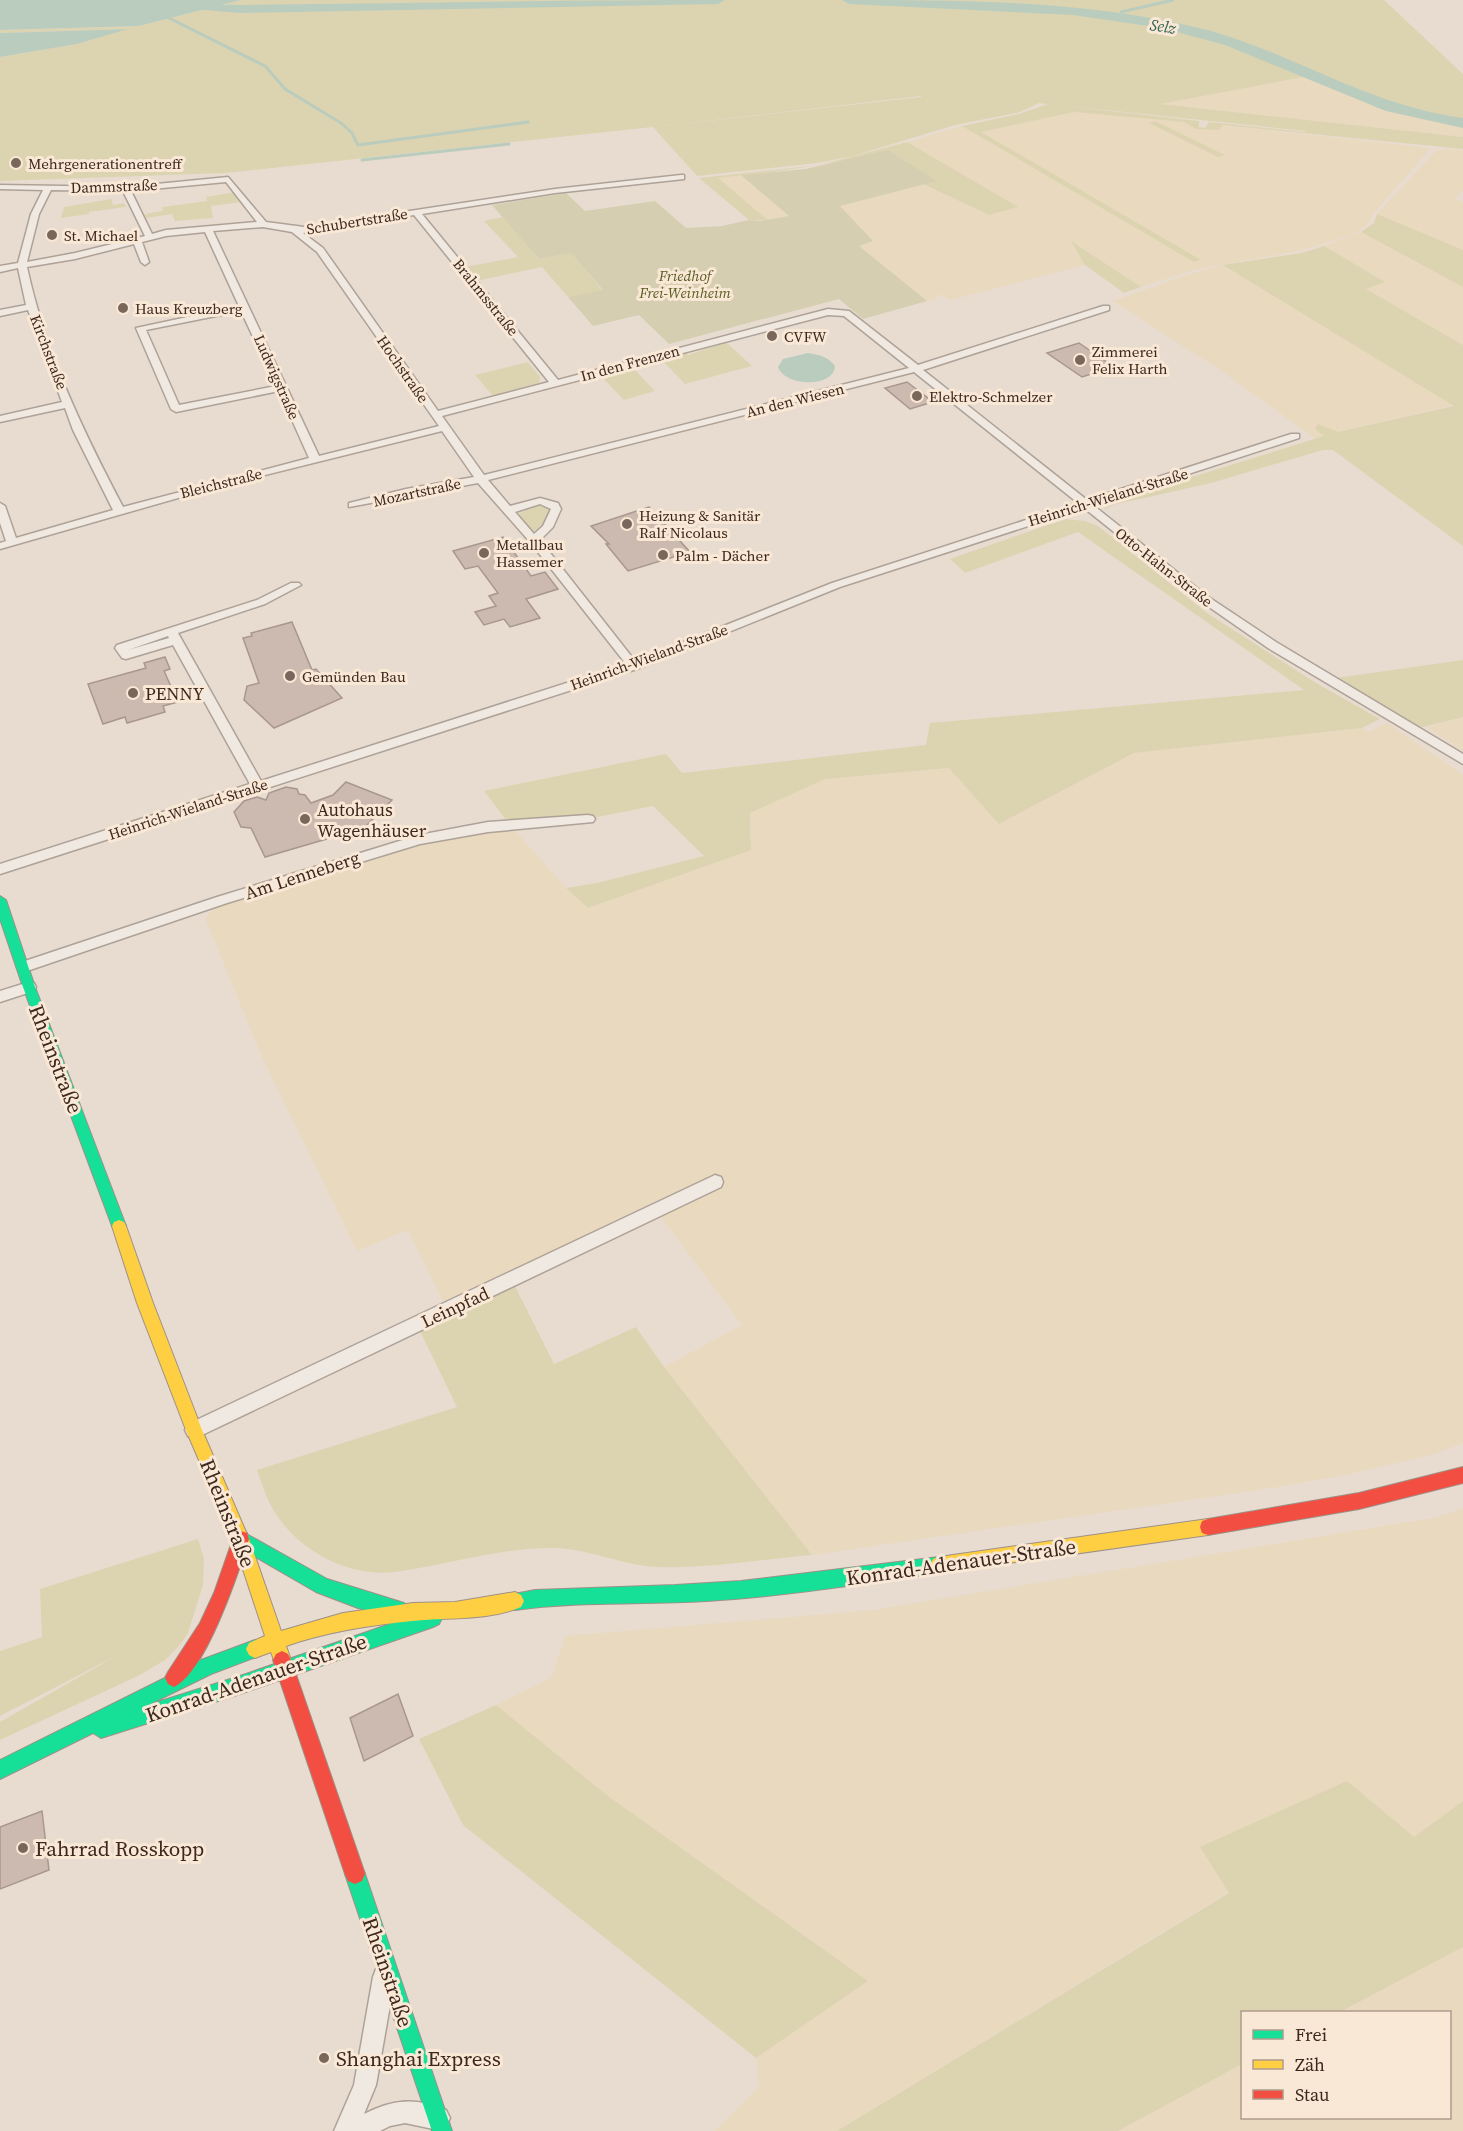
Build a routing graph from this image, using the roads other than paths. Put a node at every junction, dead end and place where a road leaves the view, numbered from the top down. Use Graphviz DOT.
graph roads {
  1 [pos="681,177"];
  2 [pos="0,187"];
  3 [pos="48,188"];
  4 [pos="126,189"];
  5 [pos="416,212"];
  6 [pos="263,224"];
  7 [pos="208,229"];
  8 [pos="295,230"];
  9 [pos="149,236"];
  10 [pos="137,240"];
  11 [pos="145,262"];
  12 [pos="22,265"];
  13 [pos="0,269"];
  14 [pos="31,307"];
  15 [pos="246,307"];
  16 [pos="1106,308"];
  17 [pos="0,313"];
  18 [pos="825,313"];
  19 [pos="916,369"];
  20 [pos="555,383"];
  21 [pos="280,388"];
  22 [pos="68,404"];
  23 [pos="435,415"];
  24 [pos="0,419"];
  25 [pos="444,428"];
  26 [pos="1295,436"];
  27 [pos="315,459"];
  28 [pos="480,479"];
  29 [pos="1085,504"];
  30 [pos="353,505"];
  31 [pos="0,506"];
  32 [pos="509,510"];
  33 [pos="118,511"];
  34 [pos="534,540"];
  35 [pos="12,543"];
  36 [pos="0,546"];
  37 [pos="294,585"];
  38 [pos="633,666"];
  39 [pos="1463,760"];
  40 [pos="257,786"];
  41 [pos="588,819"];
  42 [pos="0,869"];
  43 [pos="0,900"];
  44 [pos="24,967"];
  45 [pos="29,987"];
  46 [pos="0,997"];
  47 [pos="715,1182"];
  48 [pos="194,1430"];
  49 [pos="1463,1475"];
  50 [pos="241,1539"];
  51 [pos="454,1611"];
  52 [pos="413,1612"];
  53 [pos="276,1641"];
  54 [pos="286,1670"];
  55 [pos="169,1684"];
  56 [pos="57,1741"];
  57 [pos="0,1770"];
  58 [pos="386,1965"];
  59 [pos="440,2124"];
  60 [pos="346,2131"];
  61 [pos="358,2131"];
  1 -- 5 [label="street, Schubertstraße"];
  2 -- 3 [label="street, Dammstraße"];
  3 -- 4 [label="street, Dammstraße"];
  3 -- 12 [label="street, Kirchstraße"];
  4 -- 6 [label="street, Dammstraße"];
  4 -- 9 [label="street"];
  5 -- 8 [label="street, Schubertstraße"];
  5 -- 20 [label="street, Brahmsstraße"];
  6 -- 7 [label="street, Schubertstraße"];
  6 -- 8 [label="street, Schubertstraße"];
  7 -- 9 [label="street, Schubertstraße"];
  7 -- 15 [label="street, Ludwigstraße"];
  8 -- 23 [label="street, Hochstraße"];
  9 -- 10 [label="street, Schubertstraße"];
  10 -- 11 [label="street"];
  10 -- 12 [label="street, Schubertstraße"];
  12 -- 13 [label="street, Schubertstraße"];
  12 -- 14 [label="street, Kirchstraße"];
  14 -- 17 [label="street"];
  14 -- 22 [label="street, Kirchstraße"];
  15 -- 21 [label="street, Ludwigstraße"];
  15 -- 21 [label="street"];
  16 -- 19 [label="street, An den Wiesen"];
  18 -- 19 [label="street, Otto-Hahn-Straße"];
  18 -- 20 [label="street, In den Frenzen"];
  19 -- 28 [label="street, An den Wiesen"];
  19 -- 29 [label="street, Otto-Hahn-Straße"];
  20 -- 23 [label="street, In den Frenzen"];
  21 -- 27 [label="street, Ludwigstraße"];
  22 -- 24 [label="street"];
  22 -- 33 [label="street, Kirchstraße"];
  23 -- 25 [label="street, Hochstraße"];
  25 -- 27 [label="street, Bleichstraße"];
  25 -- 28 [label="street, Hochstraße"];
  26 -- 29 [label="street, Heinrich-Wieland-Straße"];
  27 -- 33 [label="street, Bleichstraße"];
  28 -- 30 [label="street, Mozartstraße"];
  28 -- 32 [label="street, Hochstraße"];
  29 -- 38 [label="street, Heinrich-Wieland-Straße"];
  29 -- 39 [label="street, Otto-Hahn-Straße"];
  31 -- 35 [label="street"];
  32 -- 34 [label="street, Hochstraße"];
  32 -- 34 [label="street"];
  33 -- 35 [label="street, Bleichstraße"];
  34 -- 38 [label="street, Hochstraße"];
  35 -- 36 [label="street, Bleichstraße"];
  37 -- 40 [label="street"];
  38 -- 40 [label="street, Heinrich-Wieland-Straße"];
  40 -- 42 [label="street, Heinrich-Wieland-Straße"];
  41 -- 44 [label="street, Am Lenneberg"];
  43 -- 44 [label="main road, Rheinstraße"];
  44 -- 45 [label="main road, Rheinstraße"];
  45 -- 46 [label="street"];
  45 -- 48 [label="main road, Rheinstraße"];
  47 -- 48 [label="street, Leinpfad"];
  48 -- 50 [label="main road, Rheinstraße"];
  49 -- 51 [label="main road, Konrad-Adenauer-Straße"];
  50 -- 52 [label="main road"];
  50 -- 53 [label="main road, Rheinstraße"];
  50 -- 55 [label="main road"];
  51 -- 52 [label="main road, Konrad-Adenauer-Straße"];
  51 -- 54 [label="main road, Konrad-Adenauer-Straße"];
  52 -- 53 [label="main road, Konrad-Adenauer-Straße"];
  53 -- 54 [label="main road, Rheinstraße"];
  53 -- 55 [label="main road, Konrad-Adenauer-Straße"];
  54 -- 56 [label="main road, Konrad-Adenauer-Straße"];
  54 -- 58 [label="main road, Rheinstraße"];
  55 -- 56 [label="main road, Konrad-Adenauer-Straße"];
  56 -- 57 [label="main road, Konrad-Adenauer-Straße"];
  58 -- 59 [label="main road, Rheinstraße"];
  58 -- 60 [label="street"];
  59 -- 61 [label="street"];
}
